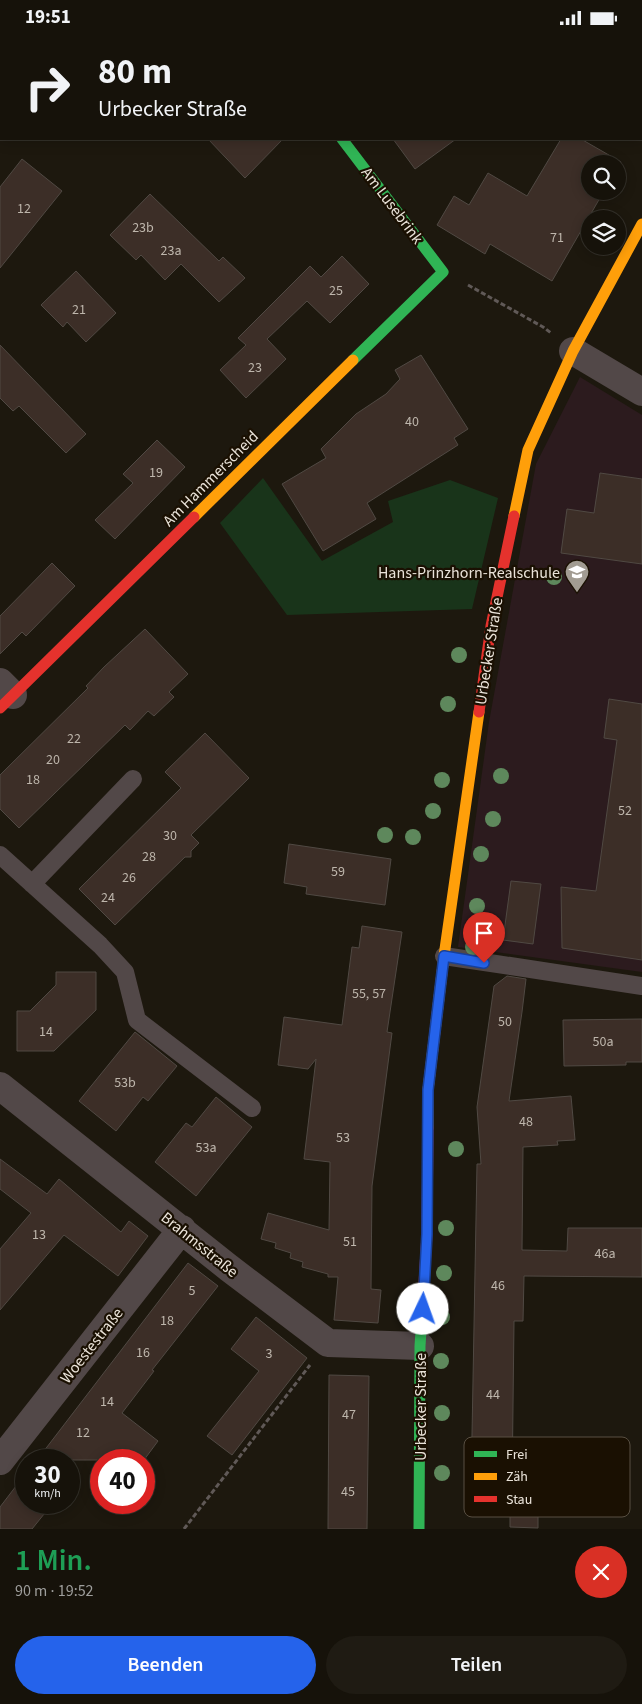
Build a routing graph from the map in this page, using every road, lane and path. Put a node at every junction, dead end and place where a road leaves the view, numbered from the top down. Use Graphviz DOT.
graph roads {
  1 [pos="343,140"];
  2 [pos="642,223"];
  3 [pos="443,272"];
  4 [pos="573,351"];
  5 [pos="642,392"];
  6 [pos="4,695"];
  7 [pos="133,779"];
  8 [pos="0,855"];
  9 [pos="32,884"];
  10 [pos="444,956"];
  11 [pos="642,986"];
  12 [pos="0,1086"];
  13 [pos="252,1107"];
  14 [pos="182,1229"];
  15 [pos="328,1343"];
  16 [pos="420,1346"];
  17 [pos="0,1461"];
  18 [pos="184,1529"];
  19 [pos="420,1529"];
  1 -- 3 [label="street, Am Lusebrink"];
  2 -- 4 [label="street, Urbecker Straße"];
  3 -- 4 [label="path"];
  3 -- 6 [label="street, Am Hammerscheid"];
  4 -- 5 [label="street"];
  4 -- 10 [label="street, Urbecker Straße"];
  7 -- 9 [label="lane"];
  8 -- 9 [label="lane"];
  9 -- 13 [label="lane"];
  10 -- 11 [label="lane"];
  10 -- 16 [label="street, Urbecker Straße"];
  12 -- 14 [label="street, Brahmsstraße"];
  14 -- 15 [label="street, Brahmsstraße"];
  14 -- 17 [label="street, Woestestraße"];
  15 -- 16 [label="street"];
  15 -- 18 [label="path"];
  16 -- 19 [label="street, Urbecker Straße"];
}
